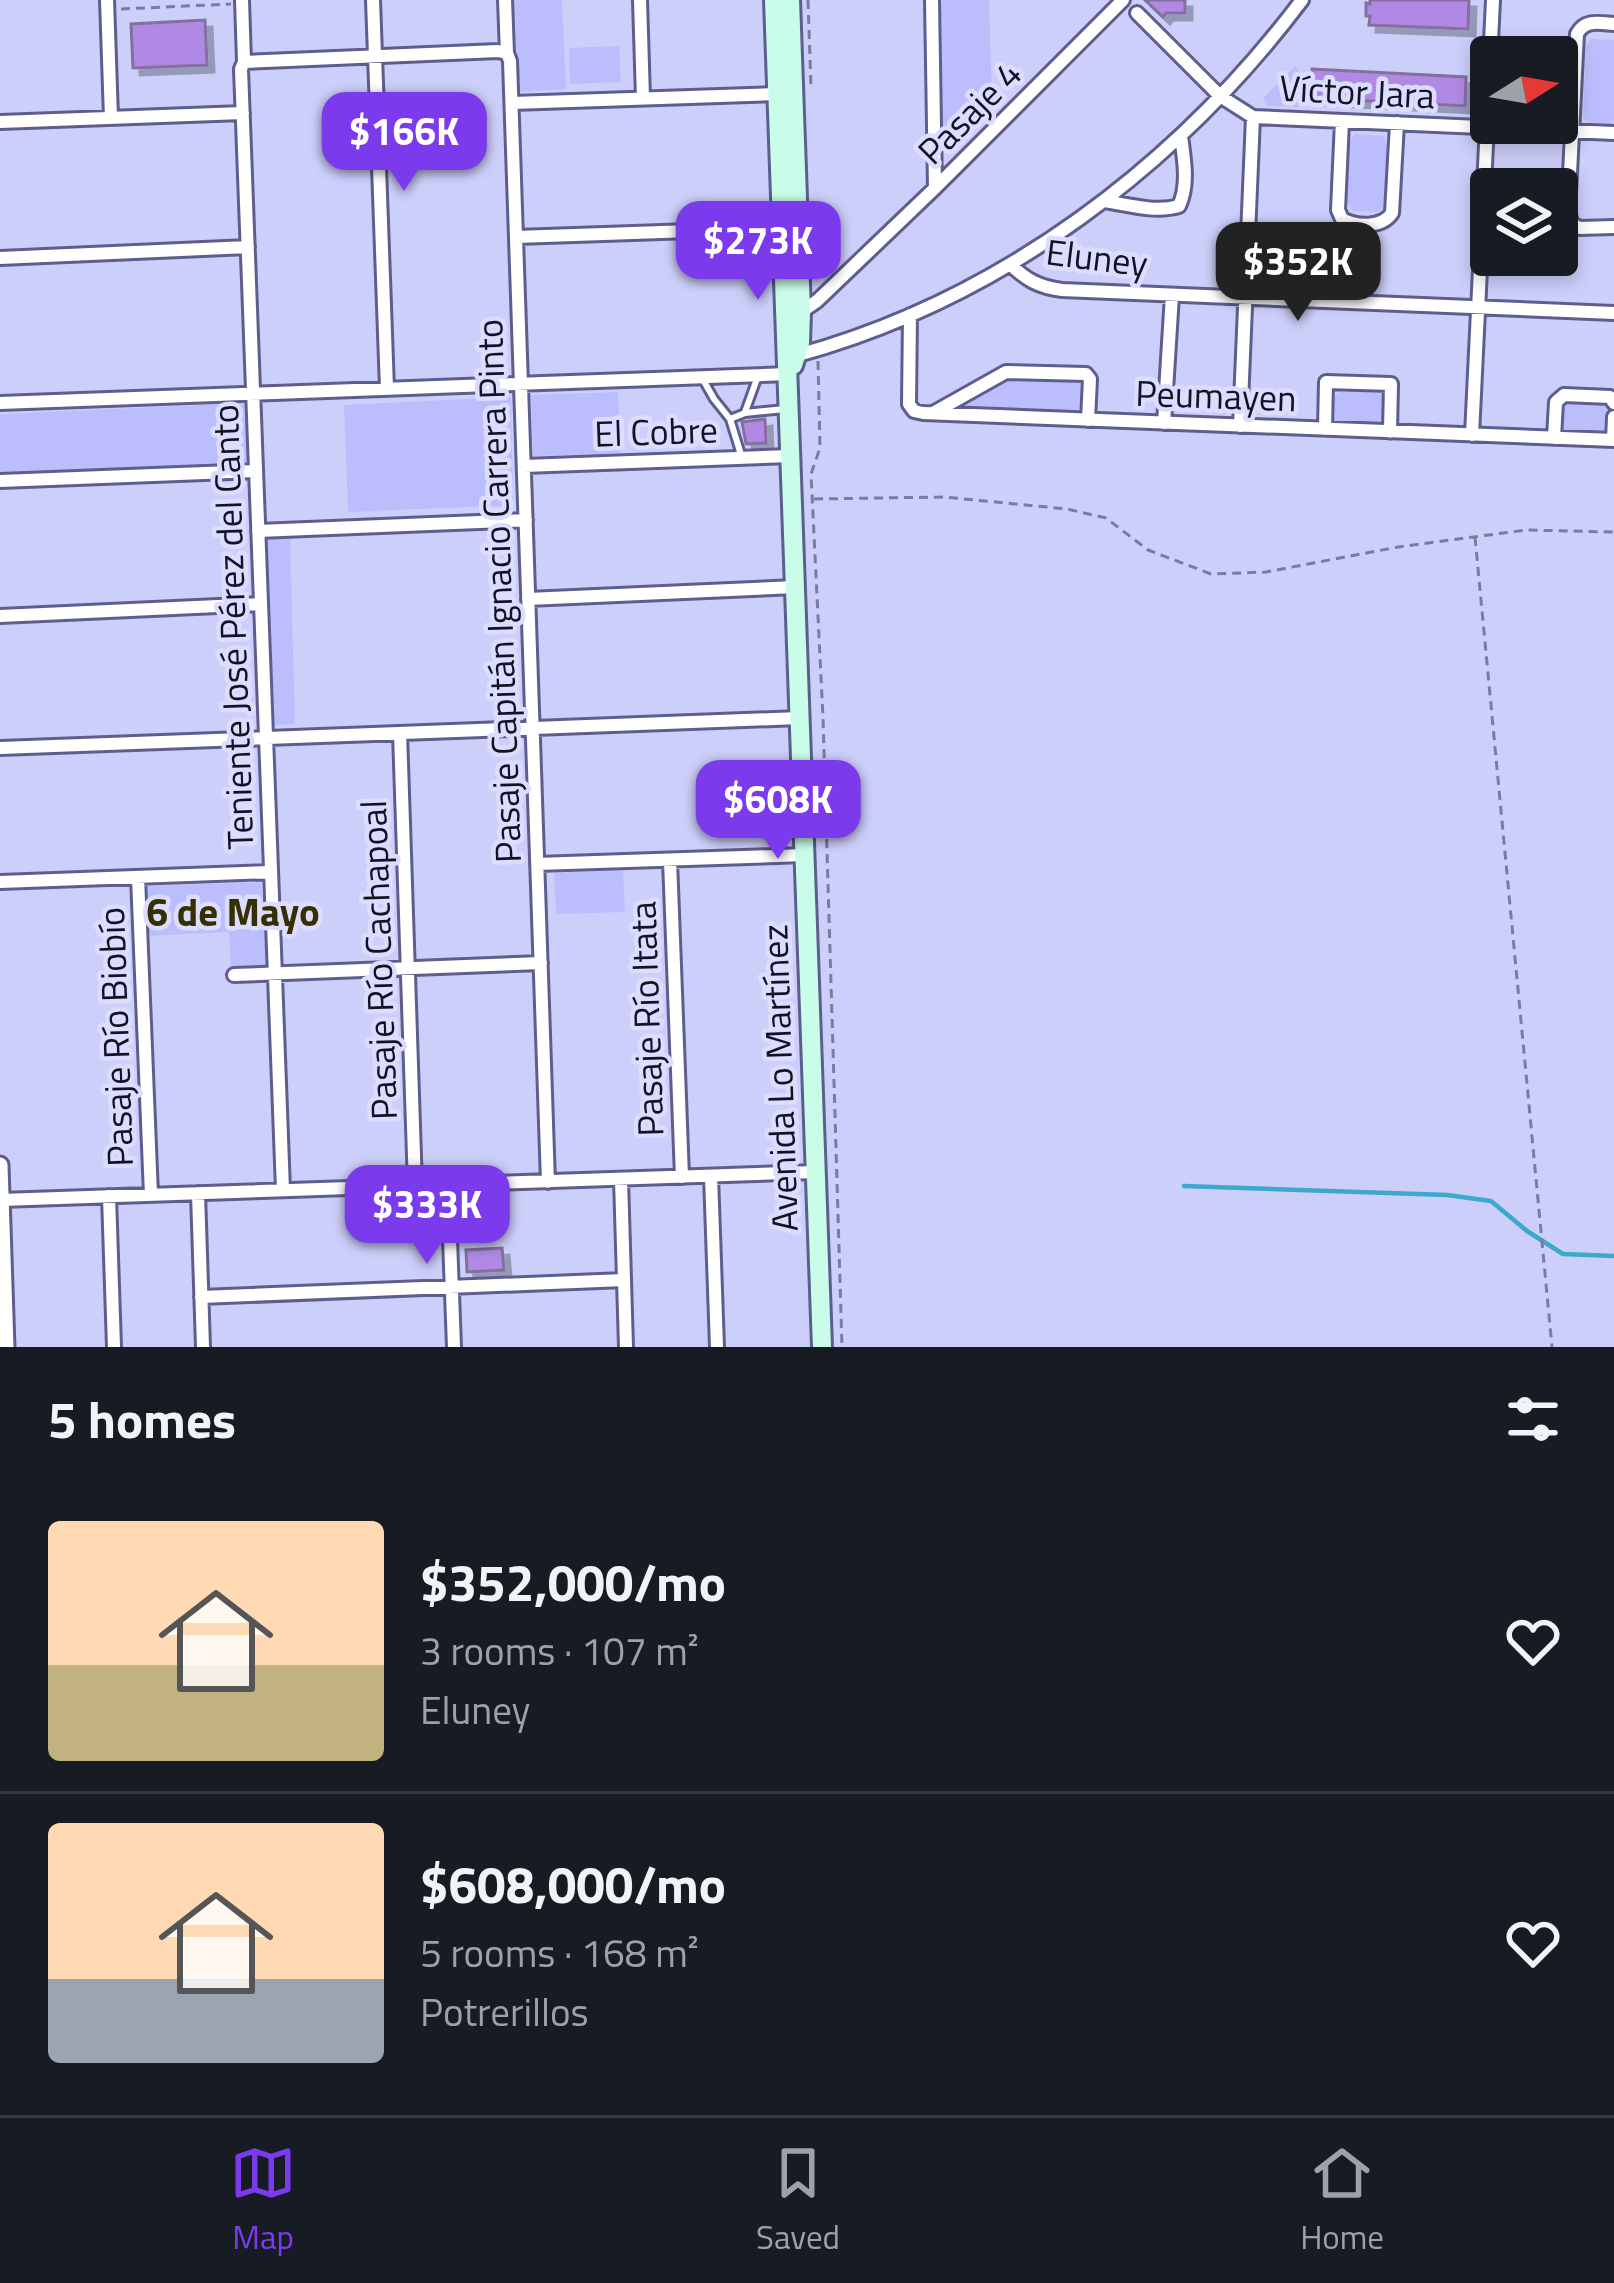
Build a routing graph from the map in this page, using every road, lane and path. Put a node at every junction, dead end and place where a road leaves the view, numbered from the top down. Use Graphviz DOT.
graph roads {
  1 [pos="373,0"];
  2 [pos="505,0"];
  3 [pos="640,0"];
  4 [pos="774,0"];
  5 [pos="790,0"];
  6 [pos="808,0"];
  7 [pos="932,0"];
  8 [pos="1123,0"];
  9 [pos="1302,0"];
  10 [pos="1492,0"];
  11 [pos="242,2"];
  12 [pos="107,4"];
  13 [pos="1138,13"];
  14 [pos="1614,24"];
  15 [pos="1491,36"];
  16 [pos="1578,41"];
  17 [pos="507,53"];
  18 [pos="375,55"];
  19 [pos="244,62"];
  20 [pos="811,93"];
  21 [pos="777,94"];
  22 [pos="1220,96"];
  23 [pos="643,98"];
  24 [pos="512,103"];
  25 [pos="243,112"];
  26 [pos="1253,117"];
  27 [pos="111,118"];
  28 [pos="1342,121"];
  29 [pos="0,122"];
  30 [pos="1397,123"];
  31 [pos="1470,127"];
  32 [pos="1578,131"];
  33 [pos="1614,133"];
  34 [pos="1181,136"];
  35 [pos="1486,144"];
  36 [pos="1570,144"];
  37 [pos="935,188"];
  38 [pos="1105,201"];
  39 [pos="1614,227"];
  40 [pos="782,228"];
  41 [pos="516,237"];
  42 [pos="248,247"];
  43 [pos="0,259"];
  44 [pos="1010,264"];
  45 [pos="1172,295"];
  46 [pos="1246,298"];
  47 [pos="1478,308"];
  48 [pos="801,312"];
  49 [pos="1614,313"];
  50 [pos="910,315"];
  51 [pos="818,350"];
  52 [pos="798,355"];
  53 [pos="789,374"];
  54 [pos="758,376"];
  55 [pos="702,378"];
  56 [pos="521,384"];
  57 [pos="387,389"];
  58 [pos="253,394"];
  59 [pos="0,403"];
  60 [pos="1614,403"];
  61 [pos="790,409"];
  62 [pos="745,413"];
  63 [pos="932,414"];
  64 [pos="1614,417"];
  65 [pos="730,419"];
  66 [pos="1088,420"];
  67 [pos="1164,423"];
  68 [pos="1240,426"];
  69 [pos="1325,429"];
  70 [pos="1390,432"];
  71 [pos="1472,435"];
  72 [pos="1554,438"];
  73 [pos="1613,440"];
  74 [pos="791,456"];
  75 [pos="742,458"];
  76 [pos="524,466"];
  77 [pos="256,471"];
  78 [pos="0,481"];
  79 [pos="812,499"];
  80 [pos="526,520"];
  81 [pos="258,531"];
  82 [pos="1614,532"];
  83 [pos="1475,537"];
  84 [pos="796,587"];
  85 [pos="528,599"];
  86 [pos="261,604"];
  87 [pos="0,616"];
  88 [pos="800,718"];
  89 [pos="532,728"];
  90 [pos="400,733"];
  91 [pos="266,738"];
  92 [pos="0,748"];
  93 [pos="805,855"];
  94 [pos="670,860"];
  95 [pos="537,864"];
  96 [pos="271,872"];
  97 [pos="138,877"];
  98 [pos="0,882"];
  99 [pos="541,963"];
  100 [pos="408,968"];
  101 [pos="275,973"];
  102 [pos="235,975"];
  103 [pos="0,1165"];
  104 [pos="816,1172"];
  105 [pos="711,1176"];
  106 [pos="682,1177"];
  107 [pos="621,1179"];
  108 [pos="548,1181"];
  109 [pos="448,1185"];
  110 [pos="415,1186"];
  111 [pos="284,1190"];
  112 [pos="198,1193"];
  113 [pos="151,1195"];
  114 [pos="109,1196"];
  115 [pos="1,1200"];
  116 [pos="624,1280"];
  117 [pos="452,1287"];
  118 [pos="202,1297"];
  119 [pos="6,1347"];
  120 [pos="114,1347"];
  121 [pos="203,1347"];
  122 [pos="454,1347"];
  123 [pos="626,1347"];
  124 [pos="717,1347"];
  125 [pos="822,1347"];
  126 [pos="842,1347"];
  127 [pos="1552,1347"];
  1 -- 18 [label="street"];
  2 -- 17 [label="street, Pasaje Capitán Ignacio Carrera Pinto"];
  3 -- 23 [label="street"];
  4 -- 21 [label="main road, Avenida Lo Martínez"];
  5 -- 48 [label="main road, Avenida Lo Martínez"];
  6 -- 20 [label="path"];
  7 -- 37 [label="street"];
  8 -- 37 [label="street, Pasaje 4"];
  9 -- 22 [label="street"];
  10 -- 15 [label="street"];
  11 -- 12 [label="path"];
  11 -- 19 [label="street, Teniente José Pérez del Canto"];
  12 -- 27 [label="street"];
  13 -- 22 [label="street, Víctor Jara"];
  14 -- 16 [label="street"];
  17 -- 18 [label="street"];
  17 -- 24 [label="street, Pasaje Capitán Ignacio Carrera Pinto"];
  18 -- 19 [label="street"];
  18 -- 57 [label="street"];
  19 -- 25 [label="street, Teniente José Pérez del Canto"];
  21 -- 23 [label="street"];
  21 -- 40 [label="main road, Avenida Lo Martínez"];
  22 -- 26 [label="street, Víctor Jara"];
  22 -- 34 [label="street"];
  23 -- 24 [label="street"];
  24 -- 41 [label="street, Pasaje Capitán Ignacio Carrera Pinto"];
  25 -- 27 [label="street"];
  25 -- 42 [label="street, Teniente José Pérez del Canto"];
  26 -- 28 [label="street, Víctor Jara"];
  26 -- 46 [label="street"];
  27 -- 29 [label="street"];
  28 -- 30 [label="street, Víctor Jara"];
  28 -- 30 [label="street"];
  30 -- 31 [label="street, Víctor Jara"];
  32 -- 33 [label="street, Víctor Jara"];
  34 -- 38 [label="street"];
  34 -- 38 [label="street"];
  35 -- 47 [label="street"];
  36 -- 39 [label="street"];
  37 -- 48 [label="street, Pasaje 4"];
  38 -- 44 [label="street"];
  40 -- 41 [label="street"];
  40 -- 53 [label="main road, Avenida Lo Martínez"];
  41 -- 56 [label="street, Pasaje Capitán Ignacio Carrera Pinto"];
  42 -- 43 [label="street"];
  42 -- 58 [label="street, Teniente José Pérez del Canto"];
  44 -- 45 [label="street, Eluney"];
  44 -- 50 [label="street"];
  45 -- 46 [label="street, Eluney"];
  45 -- 67 [label="street"];
  46 -- 47 [label="street, Eluney"];
  46 -- 68 [label="street"];
  47 -- 49 [label="street, Eluney"];
  47 -- 71 [label="street"];
  48 -- 52 [label="main road, Avenida Lo Martínez"];
  50 -- 51 [label="street"];
  50 -- 63 [label="street"];
  51 -- 52 [label="street"];
  51 -- 79 [label="path"];
  52 -- 53 [label="main road, Avenida Lo Martínez"];
  53 -- 54 [label="street"];
  53 -- 61 [label="main road, Avenida Lo Martínez"];
  54 -- 55 [label="street"];
  54 -- 62 [label="lane"];
  55 -- 56 [label="street"];
  55 -- 65 [label="lane"];
  56 -- 57 [label="street"];
  56 -- 76 [label="street, Pasaje Capitán Ignacio Carrera Pinto"];
  57 -- 58 [label="street"];
  58 -- 59 [label="street"];
  58 -- 77 [label="street, Teniente José Pérez del Canto"];
  60 -- 72 [label="street"];
  61 -- 62 [label="lane"];
  61 -- 74 [label="main road, Avenida Lo Martínez"];
  62 -- 65 [label="lane"];
  63 -- 66 [label="street, Peumayen"];
  63 -- 66 [label="street"];
  64 -- 73 [label="street"];
  65 -- 75 [label="lane"];
  66 -- 67 [label="street, Peumayen"];
  67 -- 68 [label="street, Peumayen"];
  68 -- 69 [label="street, Peumayen"];
  69 -- 70 [label="street, Peumayen"];
  69 -- 70 [label="street"];
  70 -- 71 [label="street, Peumayen"];
  71 -- 72 [label="street, Peumayen"];
  72 -- 73 [label="street, Peumayen"];
  74 -- 75 [label="street, El Cobre"];
  74 -- 84 [label="main road, Avenida Lo Martínez"];
  75 -- 76 [label="street, El Cobre"];
  76 -- 80 [label="street, Pasaje Capitán Ignacio Carrera Pinto"];
  77 -- 78 [label="street"];
  77 -- 81 [label="street, Teniente José Pérez del Canto"];
  79 -- 83 [label="path"];
  79 -- 126 [label="path"];
  80 -- 81 [label="street"];
  80 -- 85 [label="street, Pasaje Capitán Ignacio Carrera Pinto"];
  81 -- 86 [label="street, Teniente José Pérez del Canto"];
  82 -- 83 [label="path"];
  83 -- 127 [label="path"];
  84 -- 85 [label="street"];
  84 -- 88 [label="main road, Avenida Lo Martínez"];
  85 -- 89 [label="street, Pasaje Capitán Ignacio Carrera Pinto"];
  86 -- 87 [label="street"];
  86 -- 91 [label="street, Teniente José Pérez del Canto"];
  88 -- 89 [label="street"];
  88 -- 93 [label="main road, Avenida Lo Martínez"];
  89 -- 90 [label="street"];
  89 -- 95 [label="street, Pasaje Capitán Ignacio Carrera Pinto"];
  90 -- 91 [label="street"];
  90 -- 100 [label="street, Pasaje Río Cachapoal"];
  91 -- 92 [label="street"];
  91 -- 96 [label="street, Teniente José Pérez del Canto"];
  93 -- 94 [label="street"];
  93 -- 104 [label="main road, Avenida Lo Martínez"];
  94 -- 95 [label="street"];
  94 -- 106 [label="street, Pasaje Río Itata"];
  95 -- 99 [label="street, Pasaje Capitán Ignacio Carrera Pinto"];
  96 -- 97 [label="street"];
  96 -- 101 [label="street, Teniente José Pérez del Canto"];
  97 -- 98 [label="street"];
  97 -- 113 [label="street, Pasaje Río Biobío"];
  99 -- 100 [label="street"];
  99 -- 108 [label="street, Pasaje Capitán Ignacio Carrera Pinto"];
  100 -- 101 [label="street"];
  100 -- 110 [label="street, Pasaje Río Cachapoal"];
  101 -- 102 [label="street"];
  101 -- 111 [label="street, Teniente José Pérez del Canto"];
  103 -- 115 [label="street"];
  104 -- 105 [label="street"];
  104 -- 125 [label="main road, Avenida Lo Martínez"];
  105 -- 106 [label="street"];
  105 -- 124 [label="street"];
  106 -- 107 [label="street"];
  107 -- 108 [label="street"];
  107 -- 116 [label="street"];
  108 -- 109 [label="street"];
  109 -- 110 [label="street"];
  109 -- 117 [label="street"];
  110 -- 111 [label="street"];
  111 -- 112 [label="street"];
  112 -- 113 [label="street"];
  112 -- 118 [label="street"];
  113 -- 114 [label="street"];
  114 -- 115 [label="street"];
  114 -- 120 [label="street"];
  115 -- 119 [label="street"];
  116 -- 117 [label="street"];
  116 -- 123 [label="street"];
  117 -- 118 [label="street"];
  117 -- 122 [label="street"];
  118 -- 121 [label="street"];
}
